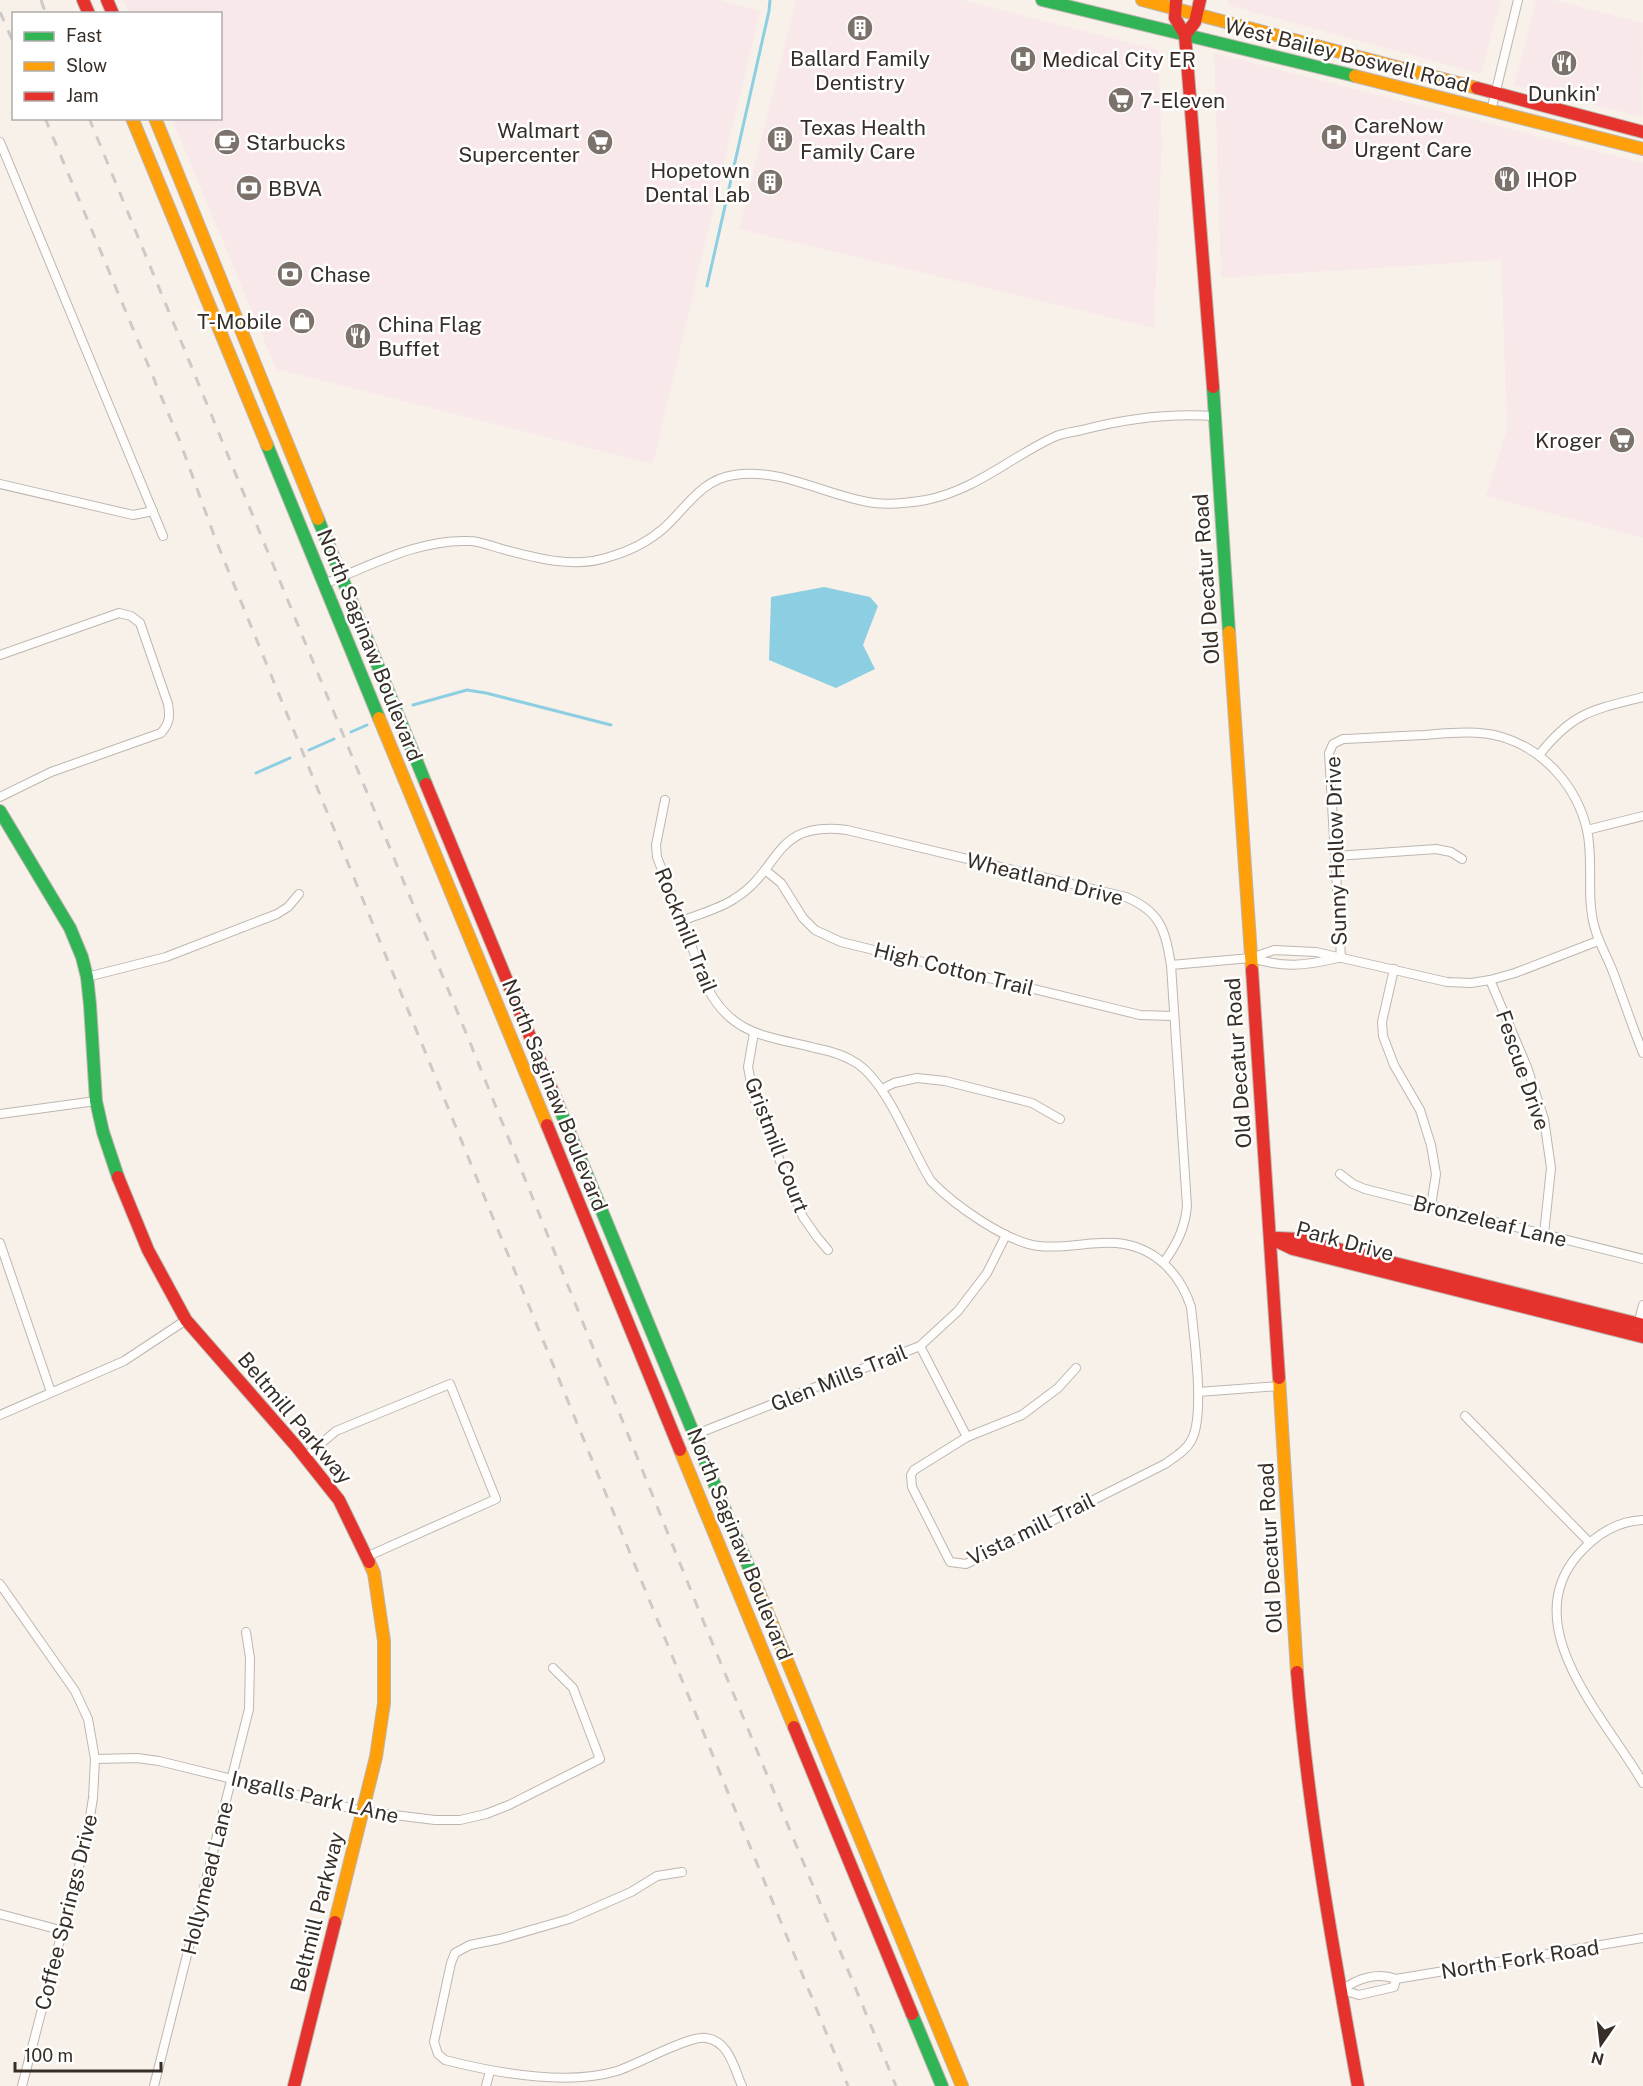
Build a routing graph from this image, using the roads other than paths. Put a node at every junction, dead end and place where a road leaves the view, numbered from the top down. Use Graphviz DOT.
graph roads {
  1 [pos="1042,0"];
  2 [pos="1142,0"];
  3 [pos="1200,0"];
  4 [pos="1518,0"];
  5 [pos="1176,4"];
  6 [pos="1197,15"];
  7 [pos="1185,35"];
  8 [pos="1495,93"];
  9 [pos="1491,111"];
  10 [pos="133,120"];
  11 [pos="156,120"];
  12 [pos="1643,132"];
  13 [pos="0,142"];
  14 [pos="1643,149"];
  15 [pos="2,155"];
  16 [pos="1214,416"];
  17 [pos="0,484"];
  18 [pos="153,511"];
  19 [pos="163,536"];
  20 [pos="341,578"];
  21 [pos="324,584"];
  22 [pos="0,655"];
  23 [pos="1643,697"];
  24 [pos="1539,755"];
  25 [pos="0,797"];
  26 [pos="665,800"];
  27 [pos="0,811"];
  28 [pos="1643,816"];
  29 [pos="1587,830"];
  30 [pos="1336,856"];
  31 [pos="1462,859"];
  32 [pos="765,870"];
  33 [pos="299,894"];
  34 [pos="682,921"];
  35 [pos="1598,940"];
  36 [pos="1251,958"];
  37 [pos="1341,958"];
  38 [pos="1171,965"];
  39 [pos="1394,969"];
  40 [pos="87,977"];
  41 [pos="1490,980"];
  42 [pos="1173,1017"];
  43 [pos="754,1033"];
  44 [pos="1643,1053"];
  45 [pos="882,1089"];
  46 [pos="96,1101"];
  47 [pos="0,1114"];
  48 [pos="1059,1119"];
  49 [pos="1340,1174"];
  50 [pos="1431,1206"];
  51 [pos="1545,1234"];
  52 [pos="1006,1235"];
  53 [pos="1270,1238"];
  54 [pos="0,1243"];
  55 [pos="828,1250"];
  56 [pos="1643,1259"];
  57 [pos="1164,1262"];
  58 [pos="1643,1305"];
  59 [pos="186,1320"];
  60 [pos="1640,1331"];
  61 [pos="920,1346"];
  62 [pos="1076,1368"];
  63 [pos="1280,1386"];
  64 [pos="51,1392"];
  65 [pos="1198,1392"];
  66 [pos="0,1415"];
  67 [pos="1465,1416"];
  68 [pos="694,1435"];
  69 [pos="968,1437"];
  70 [pos="305,1456"];
  71 [pos="1165,1464"];
  72 [pos="1643,1520"];
  73 [pos="1589,1542"];
  74 [pos="366,1557"];
  75 [pos="0,1584"];
  76 [pos="246,1632"];
  77 [pos="553,1668"];
  78 [pos="94,1759"];
  79 [pos="233,1778"];
  80 [pos="1643,1783"];
  81 [pos="362,1811"];
  82 [pos="682,1872"];
  83 [pos="0,1914"];
  84 [pos="64,1931"];
  85 [pos="1643,1938"];
  86 [pos="1396,1979"];
  87 [pos="1342,1990"];
  88 [pos="490,2071"];
  89 [pos="22,2086"];
  90 [pos="154,2086"];
  91 [pos="294,2086"];
  92 [pos="486,2086"];
  93 [pos="742,2086"];
  94 [pos="942,2086"];
  95 [pos="962,2086"];
  96 [pos="1358,2086"];
  1 -- 7 [label="main road, West Bailey Boswell Road"];
  2 -- 5 [label="main road, West Bailey Boswell Road"];
  3 -- 6 [label="main road"];
  4 -- 8 [label="street"];
  5 -- 6 [label="main road, West Bailey Boswell Road"];
  5 -- 7 [label="main road, Old Decatur Road"];
  6 -- 7 [label="main road"];
  6 -- 8 [label="main road, West Bailey Boswell Road"];
  7 -- 9 [label="main road, West Bailey Boswell Road"];
  7 -- 16 [label="main road, Old Decatur Road"];
  8 -- 9 [label="street"];
  8 -- 12 [label="main road, West Bailey Boswell Road"];
  9 -- 14 [label="main road, West Bailey Boswell Road"];
  10 -- 21 [label="main road, North Saginaw Boulevard"];
  11 -- 20 [label="main road, North Saginaw Boulevard"];
  13 -- 15 [label="street"];
  15 -- 18 [label="street"];
  16 -- 20 [label="street"];
  16 -- 36 [label="main road, Old Decatur Road"];
  17 -- 18 [label="street"];
  18 -- 19 [label="street"];
  20 -- 21 [label="street"];
  20 -- 68 [label="main road, North Saginaw Boulevard"];
  21 -- 94 [label="main road, North Saginaw Boulevard"];
  22 -- 25 [label="street"];
  23 -- 24 [label="street"];
  24 -- 29 [label="street"];
  24 -- 30 [label="street, Sunny Hollow Drive"];
  26 -- 34 [label="street, Rockmill Trail"];
  27 -- 40 [label="main road, Beltmill Parkway"];
  28 -- 29 [label="street"];
  29 -- 35 [label="street"];
  30 -- 31 [label="street"];
  30 -- 37 [label="street, Sunny Hollow Drive"];
  32 -- 34 [label="street, Wheatland Drive"];
  32 -- 38 [label="street, Wheatland Drive"];
  32 -- 42 [label="street, High Cotton Trail"];
  33 -- 40 [label="street"];
  34 -- 43 [label="street, Rockmill Trail"];
  35 -- 41 [label="street"];
  35 -- 44 [label="street"];
  36 -- 37 [label="street"];
  36 -- 37 [label="street"];
  36 -- 38 [label="street"];
  36 -- 53 [label="main road, Old Decatur Road"];
  37 -- 39 [label="street"];
  38 -- 42 [label="street, Wheatland Drive"];
  39 -- 41 [label="street"];
  39 -- 50 [label="street"];
  40 -- 46 [label="main road, Beltmill Parkway"];
  41 -- 51 [label="street, Fescue Drive"];
  42 -- 57 [label="street, Wheatland Drive"];
  43 -- 45 [label="street, Rockmill Trail"];
  43 -- 55 [label="street, Gristmill Court"];
  45 -- 48 [label="street"];
  45 -- 52 [label="street, Rockmill Trail"];
  46 -- 47 [label="street"];
  46 -- 59 [label="main road, Beltmill Parkway"];
  49 -- 50 [label="street, Bronzeleaf Lane"];
  50 -- 51 [label="street, Bronzeleaf Lane"];
  51 -- 56 [label="street, Bronzeleaf Lane"];
  52 -- 57 [label="street, Rockmill Trail"];
  52 -- 61 [label="street, Glen Mills Trail"];
  53 -- 60 [label="main road, Park Drive"];
  53 -- 63 [label="main road, Old Decatur Road"];
  54 -- 64 [label="street"];
  57 -- 65 [label="street, Rockmill Trail"];
  58 -- 60 [label="street"];
  59 -- 64 [label="street"];
  59 -- 70 [label="main road, Beltmill Parkway"];
  61 -- 68 [label="street, Glen Mills Trail"];
  61 -- 69 [label="street"];
  62 -- 69 [label="street"];
  63 -- 65 [label="street"];
  63 -- 87 [label="main road, Old Decatur Road"];
  64 -- 66 [label="street"];
  65 -- 71 [label="street, Rockmill Trail"];
  67 -- 73 [label="street"];
  68 -- 95 [label="main road, North Saginaw Boulevard"];
  69 -- 71 [label="street, Vista mill Trail"];
  70 -- 74 [label="main road, Beltmill Parkway"];
  70 -- 74 [label="street"];
  72 -- 73 [label="street"];
  73 -- 80 [label="street"];
  74 -- 81 [label="main road, Beltmill Parkway"];
  75 -- 78 [label="street, Coffee Springs Drive"];
  76 -- 79 [label="street, Hollymead Lane"];
  77 -- 81 [label="street, Ingalls Park LAne"];
  78 -- 79 [label="street, Ingalls Park LAne"];
  78 -- 84 [label="street, Coffee Springs Drive"];
  79 -- 81 [label="street, Ingalls Park LAne"];
  79 -- 90 [label="street, Hollymead Lane"];
  81 -- 91 [label="main road, Beltmill Parkway"];
  82 -- 88 [label="street"];
  83 -- 84 [label="street"];
  84 -- 89 [label="street, Coffee Springs Drive"];
  85 -- 86 [label="street, North Fork Road"];
  86 -- 87 [label="street, North Fork Road"];
  86 -- 87 [label="street, North Fork Road"];
  87 -- 96 [label="main road, Old Decatur Road"];
  88 -- 92 [label="street"];
  88 -- 93 [label="street"];
}
